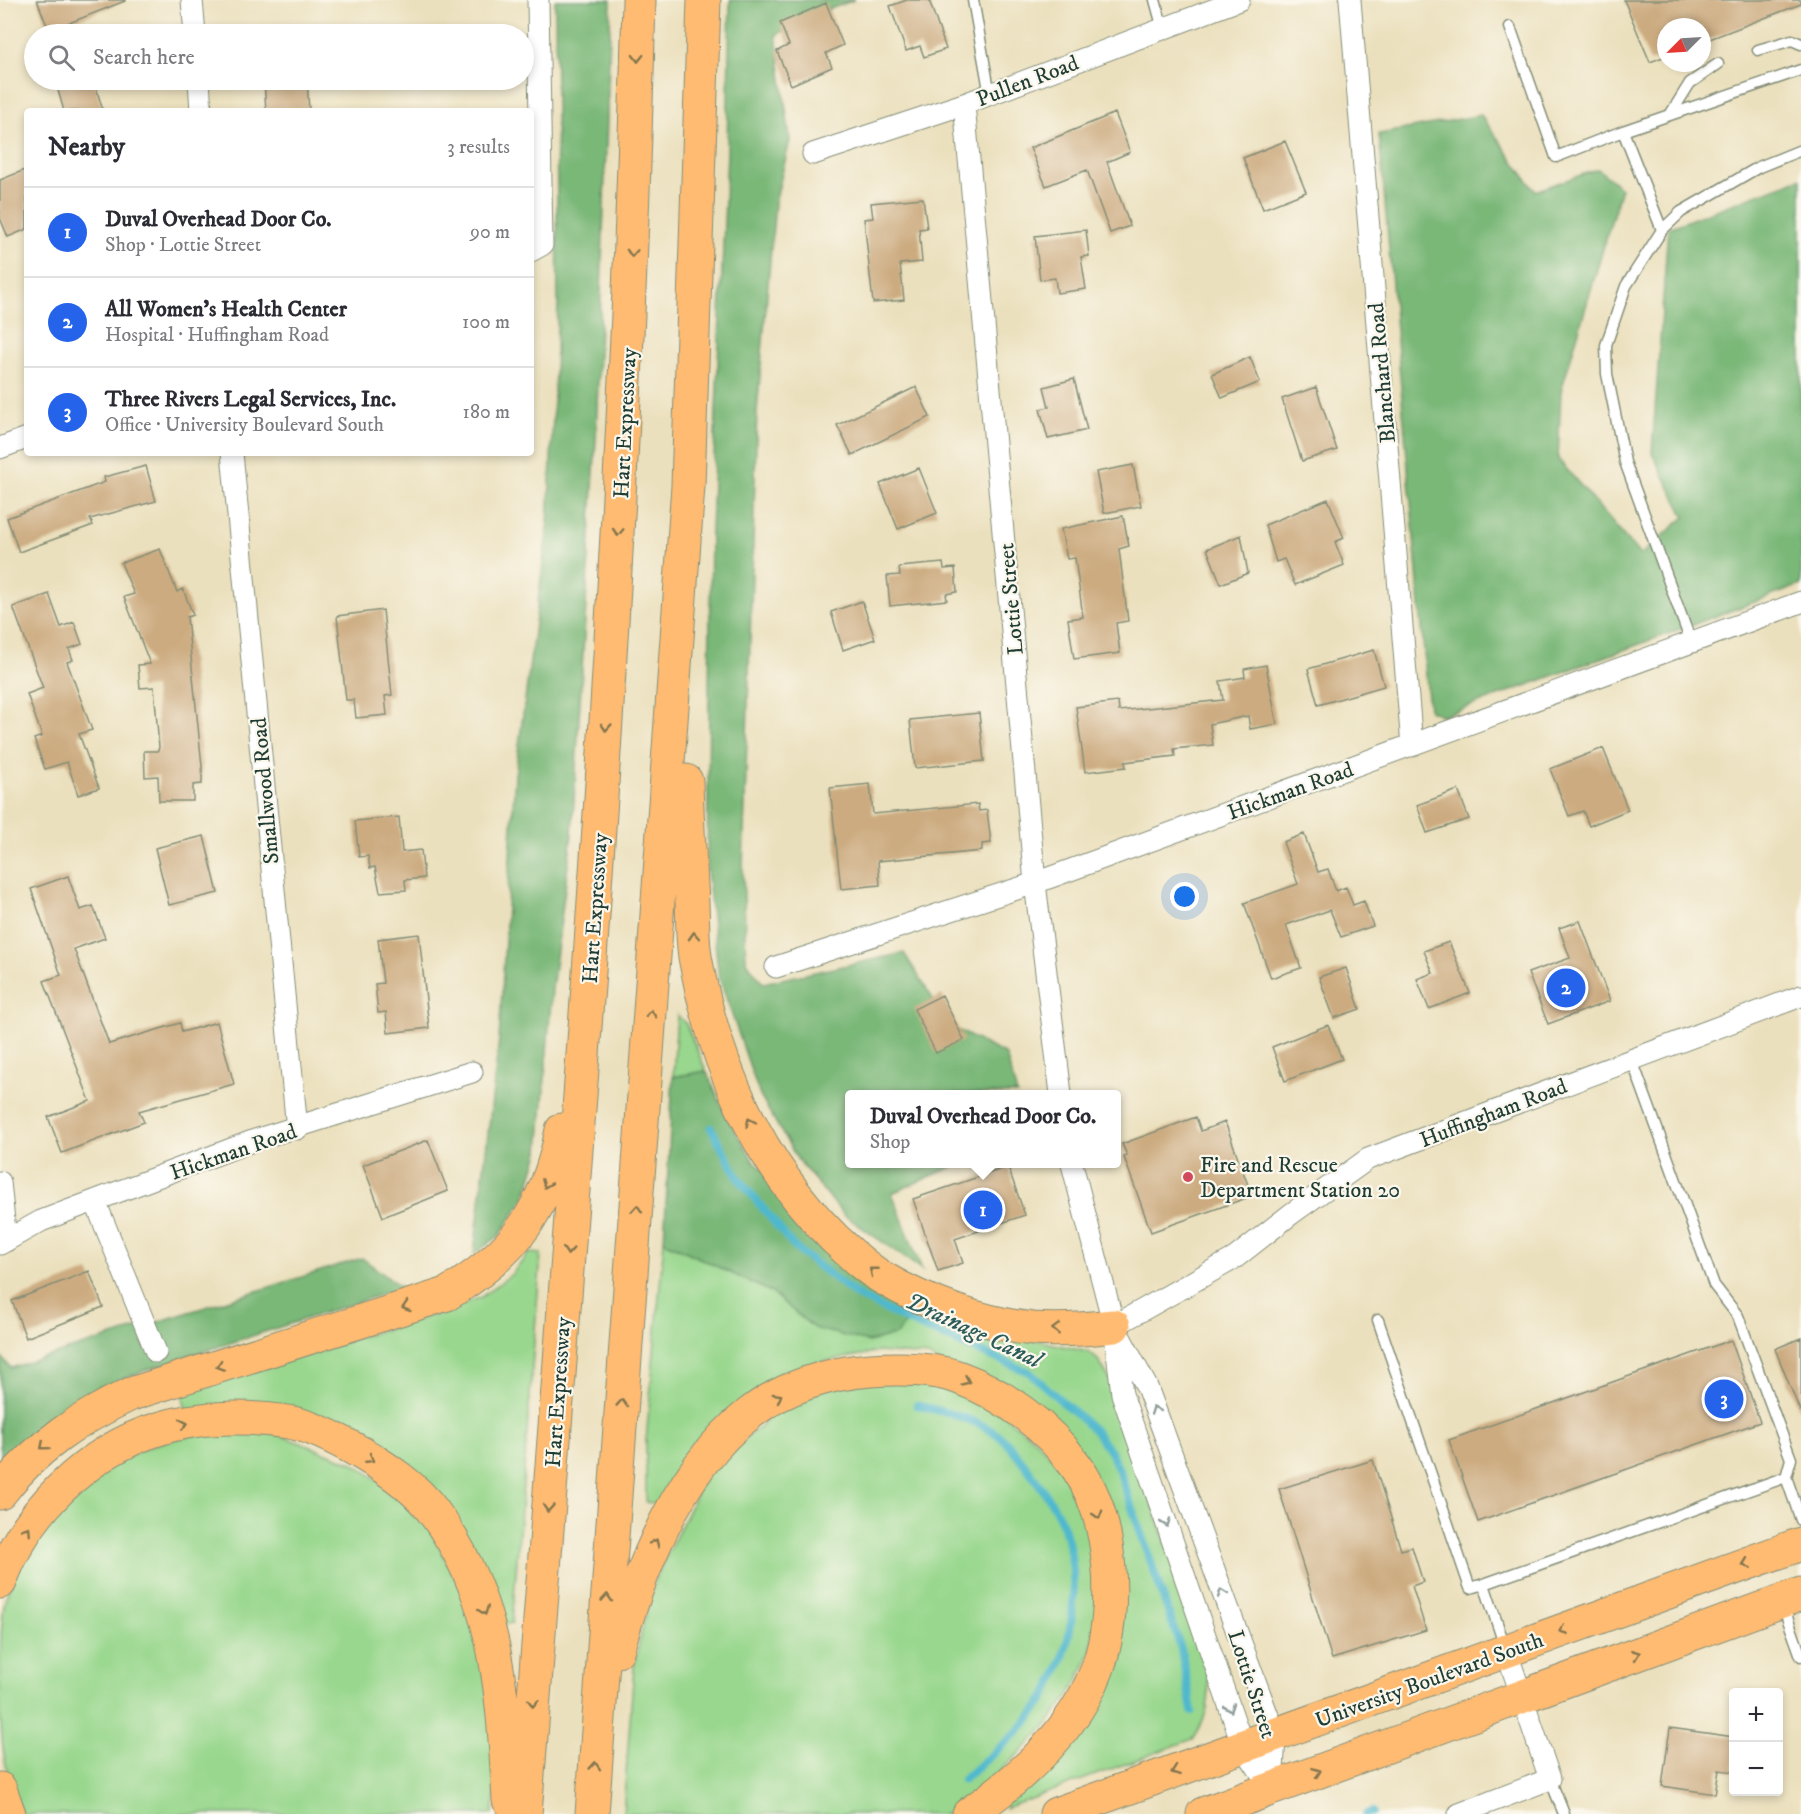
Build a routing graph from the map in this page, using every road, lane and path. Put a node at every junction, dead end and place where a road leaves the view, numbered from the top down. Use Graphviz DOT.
graph roads {
  1 [pos="192,0"];
  2 [pos="538,0"];
  3 [pos="639,0"];
  4 [pos="704,0"];
  5 [pos="973,0"];
  6 [pos="1155,0"];
  7 [pos="1239,0"];
  8 [pos="1350,0"];
  9 [pos="194,24"];
  10 [pos="1510,27"];
  11 [pos="1163,29"];
  12 [pos="1801,44"];
  13 [pos="1758,50"];
  14 [pos="1718,64"];
  15 [pos="1801,70"];
  16 [pos="200,90"];
  17 [pos="990,95"];
  18 [pos="964,104"];
  19 [pos="201,108"];
  20 [pos="1671,115"];
  21 [pos="1623,131"];
  22 [pos="1801,150"];
  23 [pos="813,154"];
  24 [pos="1662,230"];
  25 [pos="537,248"];
  26 [pos="24,439"];
  27 [pos="0,448"];
  28 [pos="232,456"];
  29 [pos="1801,602"];
  30 [pos="678,625"];
  31 [pos="1691,642"];
  32 [pos="1412,746"];
  33 [pos="1035,884"];
  34 [pos="776,967"];
  35 [pos="588,984"];
  36 [pos="1801,996"];
  37 [pos="1632,1060"];
  38 [pos="472,1072"];
  39 [pos="1059,1090"];
  40 [pos="297,1129"];
  41 [pos="1073,1168"];
  42 [pos="0,1182"];
  43 [pos="95,1201"];
  44 [pos="3,1242"];
  45 [pos="1378,1320"];
  46 [pos="1114,1326"];
  47 [pos="156,1352"];
  48 [pos="1786,1477"];
  49 [pos="0,1493"];
  50 [pos="1801,1520"];
  51 [pos="1801,1544"];
  52 [pos="0,1582"];
  53 [pos="1485,1584"];
  54 [pos="1791,1598"];
  55 [pos="1506,1650"];
  56 [pos="1801,1656"];
  57 [pos="1522,1696"];
  58 [pos="598,1719"];
  59 [pos="1275,1735"];
  60 [pos="1244,1746"];
  61 [pos="1550,1779"];
  62 [pos="0,1789"];
  63 [pos="1272,1789"];
  64 [pos="9,1814"];
  65 [pos="510,1814"];
  66 [pos="525,1814"];
  67 [pos="592,1814"];
  68 [pos="969,1814"];
  69 [pos="1056,1814"];
  70 [pos="1203,1814"];
  71 [pos="1459,1814"];
  72 [pos="1564,1814"];
  1 -- 9 [label="street"];
  2 -- 25 [label="street"];
  3 -- 35 [label="main road, Hart Expressway, one-way"];
  4 -- 30 [label="main road"];
  5 -- 17 [label="lane"];
  6 -- 11 [label="lane"];
  7 -- 11 [label="street, Pullen Road"];
  8 -- 32 [label="street, Blanchard Road"];
  10 -- 21 [label="lane"];
  11 -- 17 [label="street, Pullen Road"];
  12 -- 13 [label="lane"];
  14 -- 20 [label="lane"];
  15 -- 20 [label="lane"];
  16 -- 19 [label="street"];
  17 -- 18 [label="street, Pullen Road"];
  18 -- 23 [label="street, Pullen Road"];
  18 -- 33 [label="street, Lottie Street"];
  20 -- 21 [label="lane"];
  21 -- 24 [label="lane"];
  22 -- 24 [label="lane"];
  24 -- 31 [label="lane"];
  26 -- 27 [label="street"];
  28 -- 40 [label="street, Smallwood Road"];
  29 -- 31 [label="street, Hickman Road"];
  46 -- 30 [label="main road, one-way"];
  58 -- 30 [label="main road, one-way"];
  31 -- 32 [label="street, Hickman Road"];
  32 -- 33 [label="street, Hickman Road"];
  33 -- 34 [label="street, Hickman Road"];
  33 -- 39 [label="street, Lottie Street"];
  35 -- 49 [label="main road, one-way"];
  35 -- 66 [label="main road, Hart Expressway, one-way"];
  36 -- 37 [label="street, Huffingham Road"];
  37 -- 46 [label="street, Huffingham Road"];
  37 -- 48 [label="lane"];
  38 -- 40 [label="street, Hickman Road"];
  40 -- 43 [label="street, Hickman Road"];
  41 -- 46 [label="street, Lottie Street"];
  42 -- 44 [label="street"];
  43 -- 44 [label="street, Hickman Road"];
  43 -- 47 [label="street"];
  45 -- 53 [label="lane"];
  59 -- 46 [label="street, Lottie Street, one-way"];
  46 -- 60 [label="street, Lottie Street, one-way"];
  48 -- 50 [label="lane"];
  48 -- 53 [label="lane"];
  51 -- 55 [label="main road, University Boulevard South, one-way"];
  52 -- 65 [label="main road, one-way"];
  53 -- 55 [label="lane"];
  54 -- 56 [label="lane"];
  57 -- 54 [label="main road, one-way"];
  55 -- 57 [label="street"];
  55 -- 59 [label="main road, University Boulevard South"];
  57 -- 61 [label="street"];
  63 -- 57 [label="main road, one-way"];
  67 -- 58 [label="main road, one-way"];
  58 -- 68 [label="main road, one-way"];
  59 -- 60 [label="main road, University Boulevard South"];
  59 -- 63 [label="street, Lottie Street"];
  60 -- 63 [label="street, Lottie Street"];
  60 -- 69 [label="main road, University Boulevard South, one-way"];
  61 -- 71 [label="street"];
  61 -- 72 [label="lane"];
  62 -- 64 [label="main road"];
  63 -- 70 [label="main road"];
}
